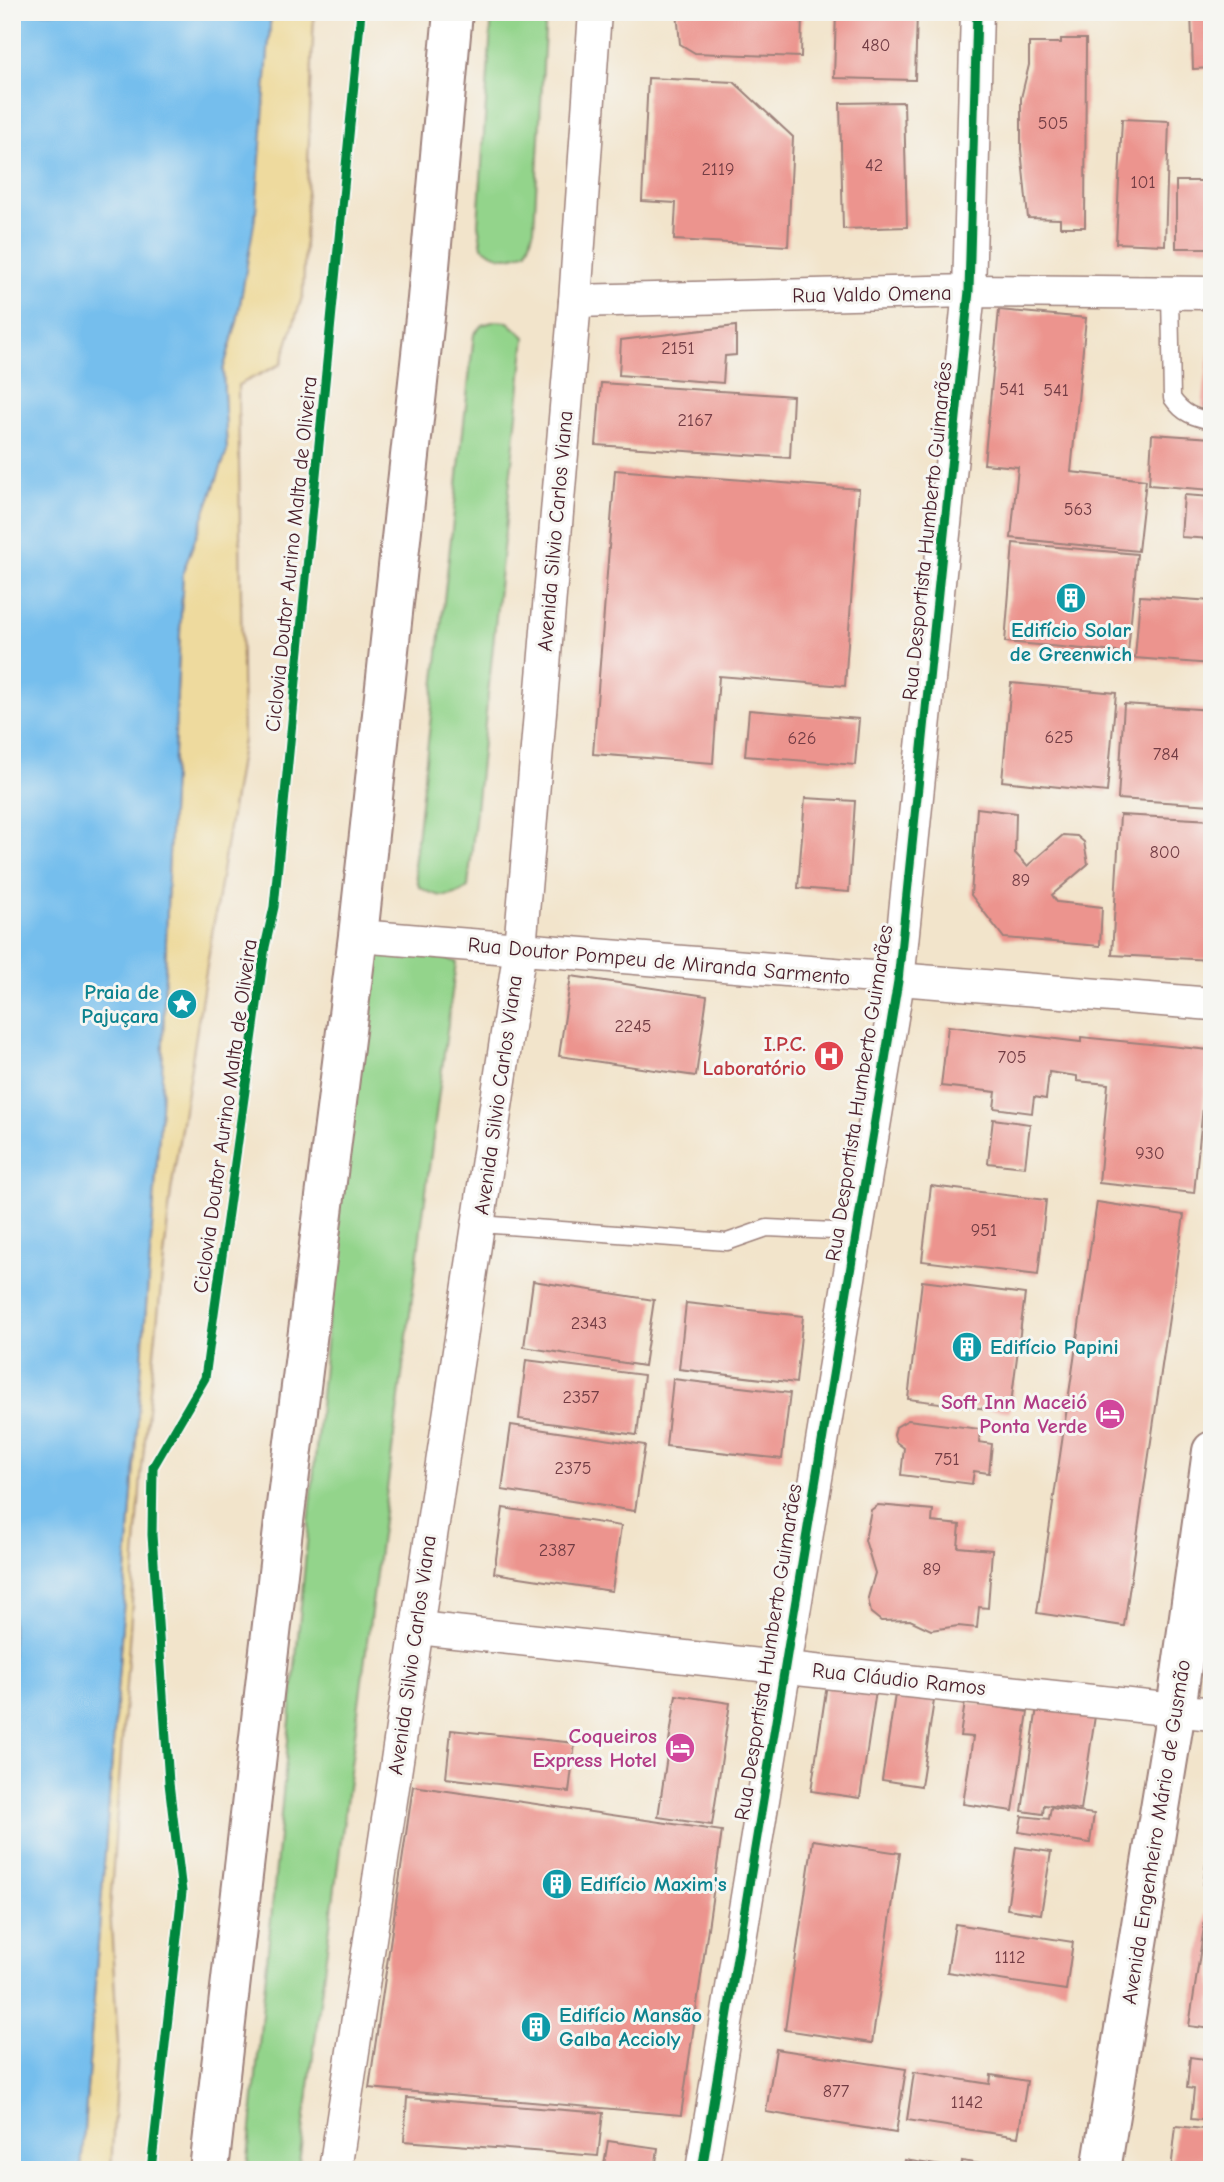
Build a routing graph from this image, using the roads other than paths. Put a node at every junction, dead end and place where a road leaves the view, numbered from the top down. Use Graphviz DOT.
graph roads {
  1 [pos="453,12"];
  2 [pos="595,12"];
  3 [pos="977,12"];
  4 [pos="969,291"];
  5 [pos="1212,293"];
  6 [pos="1170,294"];
  7 [pos="575,301"];
  8 [pos="1212,422"];
  9 [pos="358,936"];
  10 [pos="520,948"];
  11 [pos="898,981"];
  12 [pos="1212,1004"];
  13 [pos="479,1224"];
  14 [pos="856,1232"];
  15 [pos="1212,1451"];
  16 [pos="418,1628"];
  17 [pos="783,1665"];
  18 [pos="1194,1712"];
  19 [pos="209,2170"];
  20 [pos="335,2170"];
  21 [pos="702,2170"];
  22 [pos="1101,2170"];
  1 -- 9 [label="main road"];
  2 -- 7 [label="street, Avenida Silvio Carlos Viana"];
  3 -- 4 [label="street, Rua Desportista Humberto Guimarães"];
  4 -- 6 [label="street, Rua Valdo Omena"];
  4 -- 7 [label="street, Rua Valdo Omena"];
  4 -- 11 [label="street, Rua Desportista Humberto Guimarães"];
  5 -- 6 [label="street, Rua Valdo Omena"];
  6 -- 8 [label="lane"];
  7 -- 10 [label="street, Avenida Silvio Carlos Viana"];
  9 -- 10 [label="street, Rua Doutor Pompeu de Miranda Sarmento"];
  9 -- 19 [label="main road"];
  10 -- 11 [label="street, Rua Doutor Pompeu de Miranda Sarmento"];
  10 -- 13 [label="street, Avenida Silvio Carlos Viana"];
  11 -- 12 [label="street, Rua Doutor Pompeu de Miranda Sarmento"];
  11 -- 14 [label="street, Rua Desportista Humberto Guimarães"];
  13 -- 14 [label="lane"];
  13 -- 16 [label="street, Avenida Silvio Carlos Viana"];
  14 -- 17 [label="street, Rua Desportista Humberto Guimarães"];
  15 -- 18 [label="main road, Avenida Engenheiro Mário de Gusmão"];
  16 -- 17 [label="street, Rua Cláudio Ramos"];
  16 -- 20 [label="street, Avenida Silvio Carlos Viana"];
  17 -- 18 [label="street, Rua Cláudio Ramos"];
  17 -- 21 [label="street, Rua Desportista Humberto Guimarães"];
  18 -- 22 [label="main road, Avenida Engenheiro Mário de Gusmão"];
}
